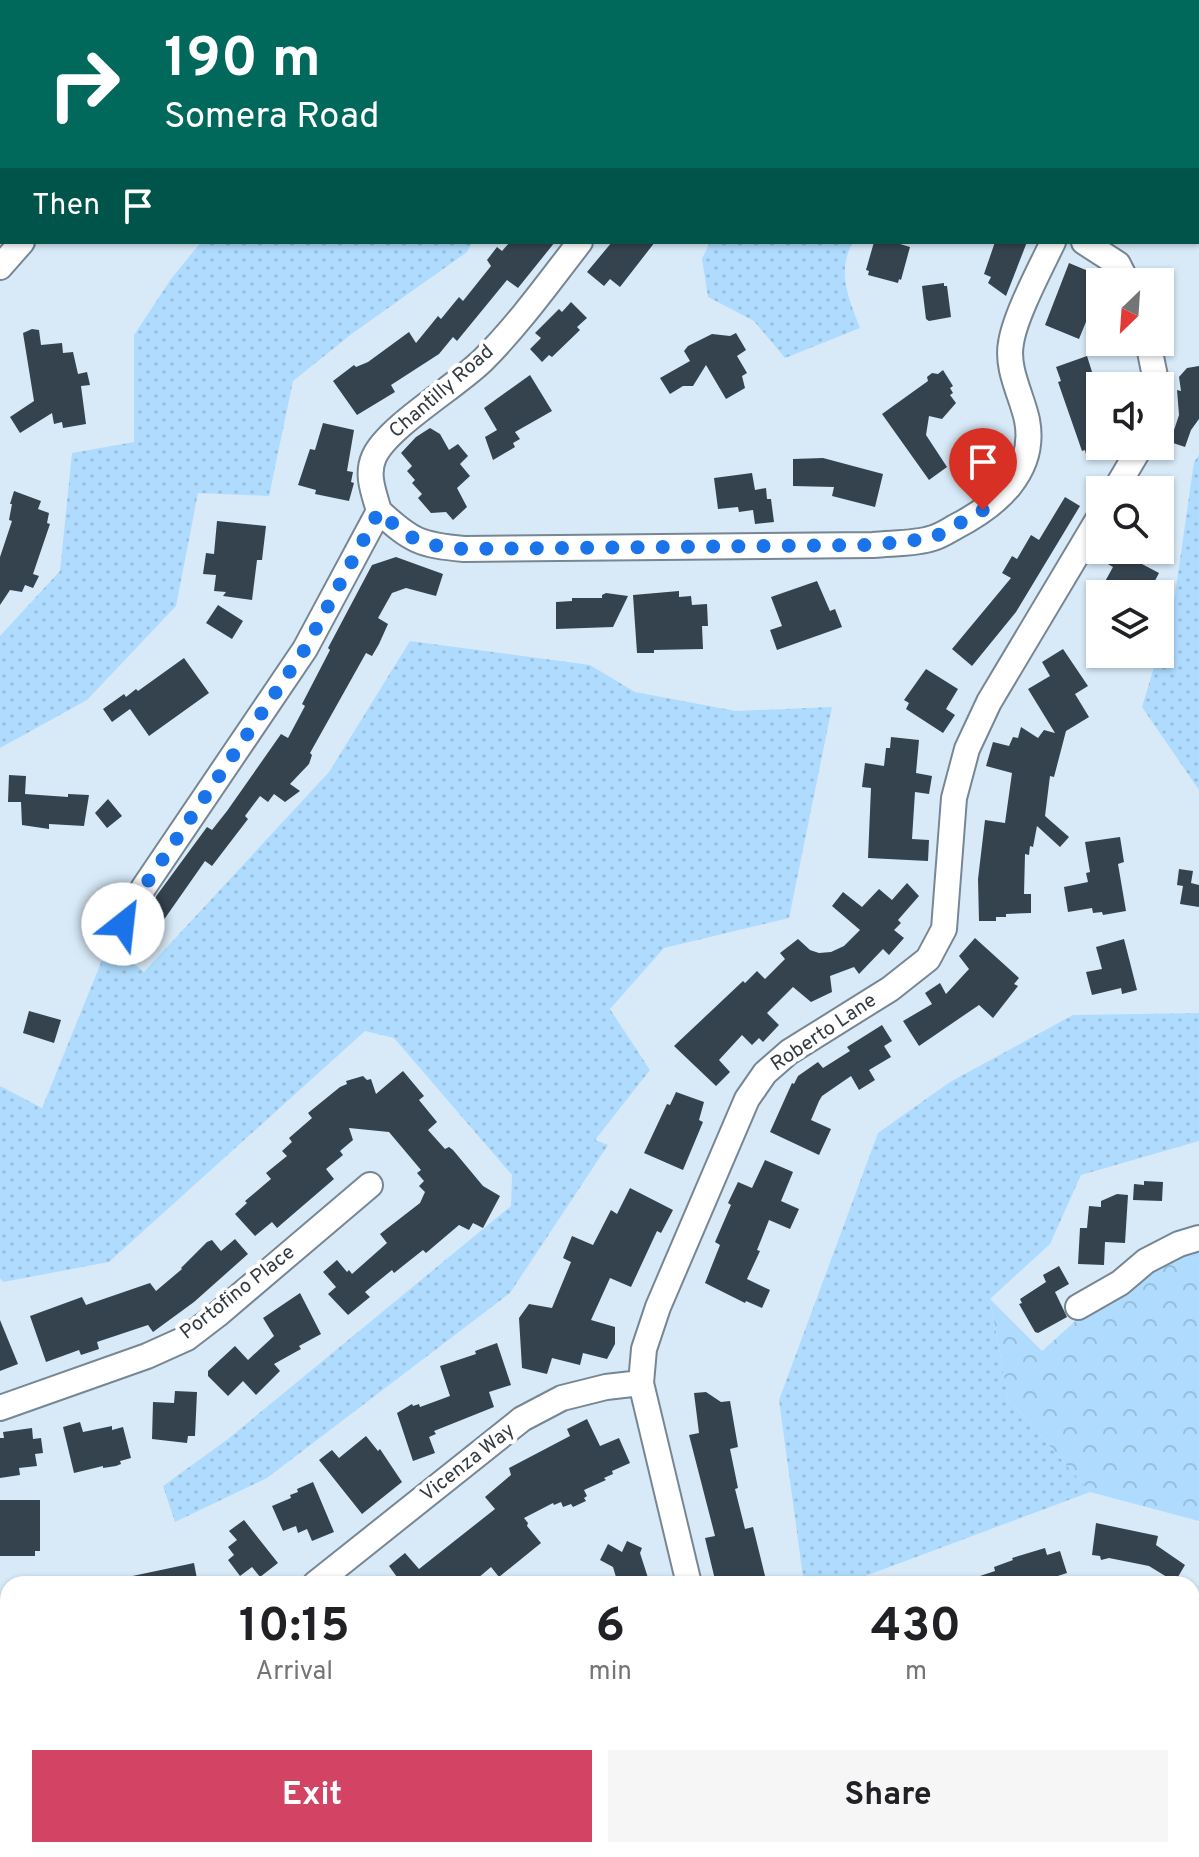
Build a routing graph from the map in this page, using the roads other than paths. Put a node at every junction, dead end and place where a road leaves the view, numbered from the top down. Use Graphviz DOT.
graph roads {
  1 [pos="20,244"];
  2 [pos="578,244"];
  3 [pos="1052,244"];
  4 [pos="1087,244"];
  5 [pos="0,267"];
  6 [pos="1120,268"];
  7 [pos="379,511"];
  8 [pos="1086,539"];
  9 [pos="123,924"];
  10 [pos="370,1185"];
  11 [pos="1199,1238"];
  12 [pos="1078,1307"];
  13 [pos="641,1383"];
  14 [pos="0,1408"];
  15 [pos="325,1576"];
  16 [pos="687,1576"];
  1 -- 5 [label="street"];
  2 -- 7 [label="street, Chantilly Road"];
  3 -- 7 [label="street"];
  4 -- 6 [label="street"];
  7 -- 9 [label="street"];
  8 -- 13 [label="street, Roberto Lane"];
  10 -- 14 [label="street, Portofino Place"];
  11 -- 12 [label="street"];
  13 -- 15 [label="street, Vicenza Way"];
  13 -- 16 [label="street, Roberto Lane"];
}
